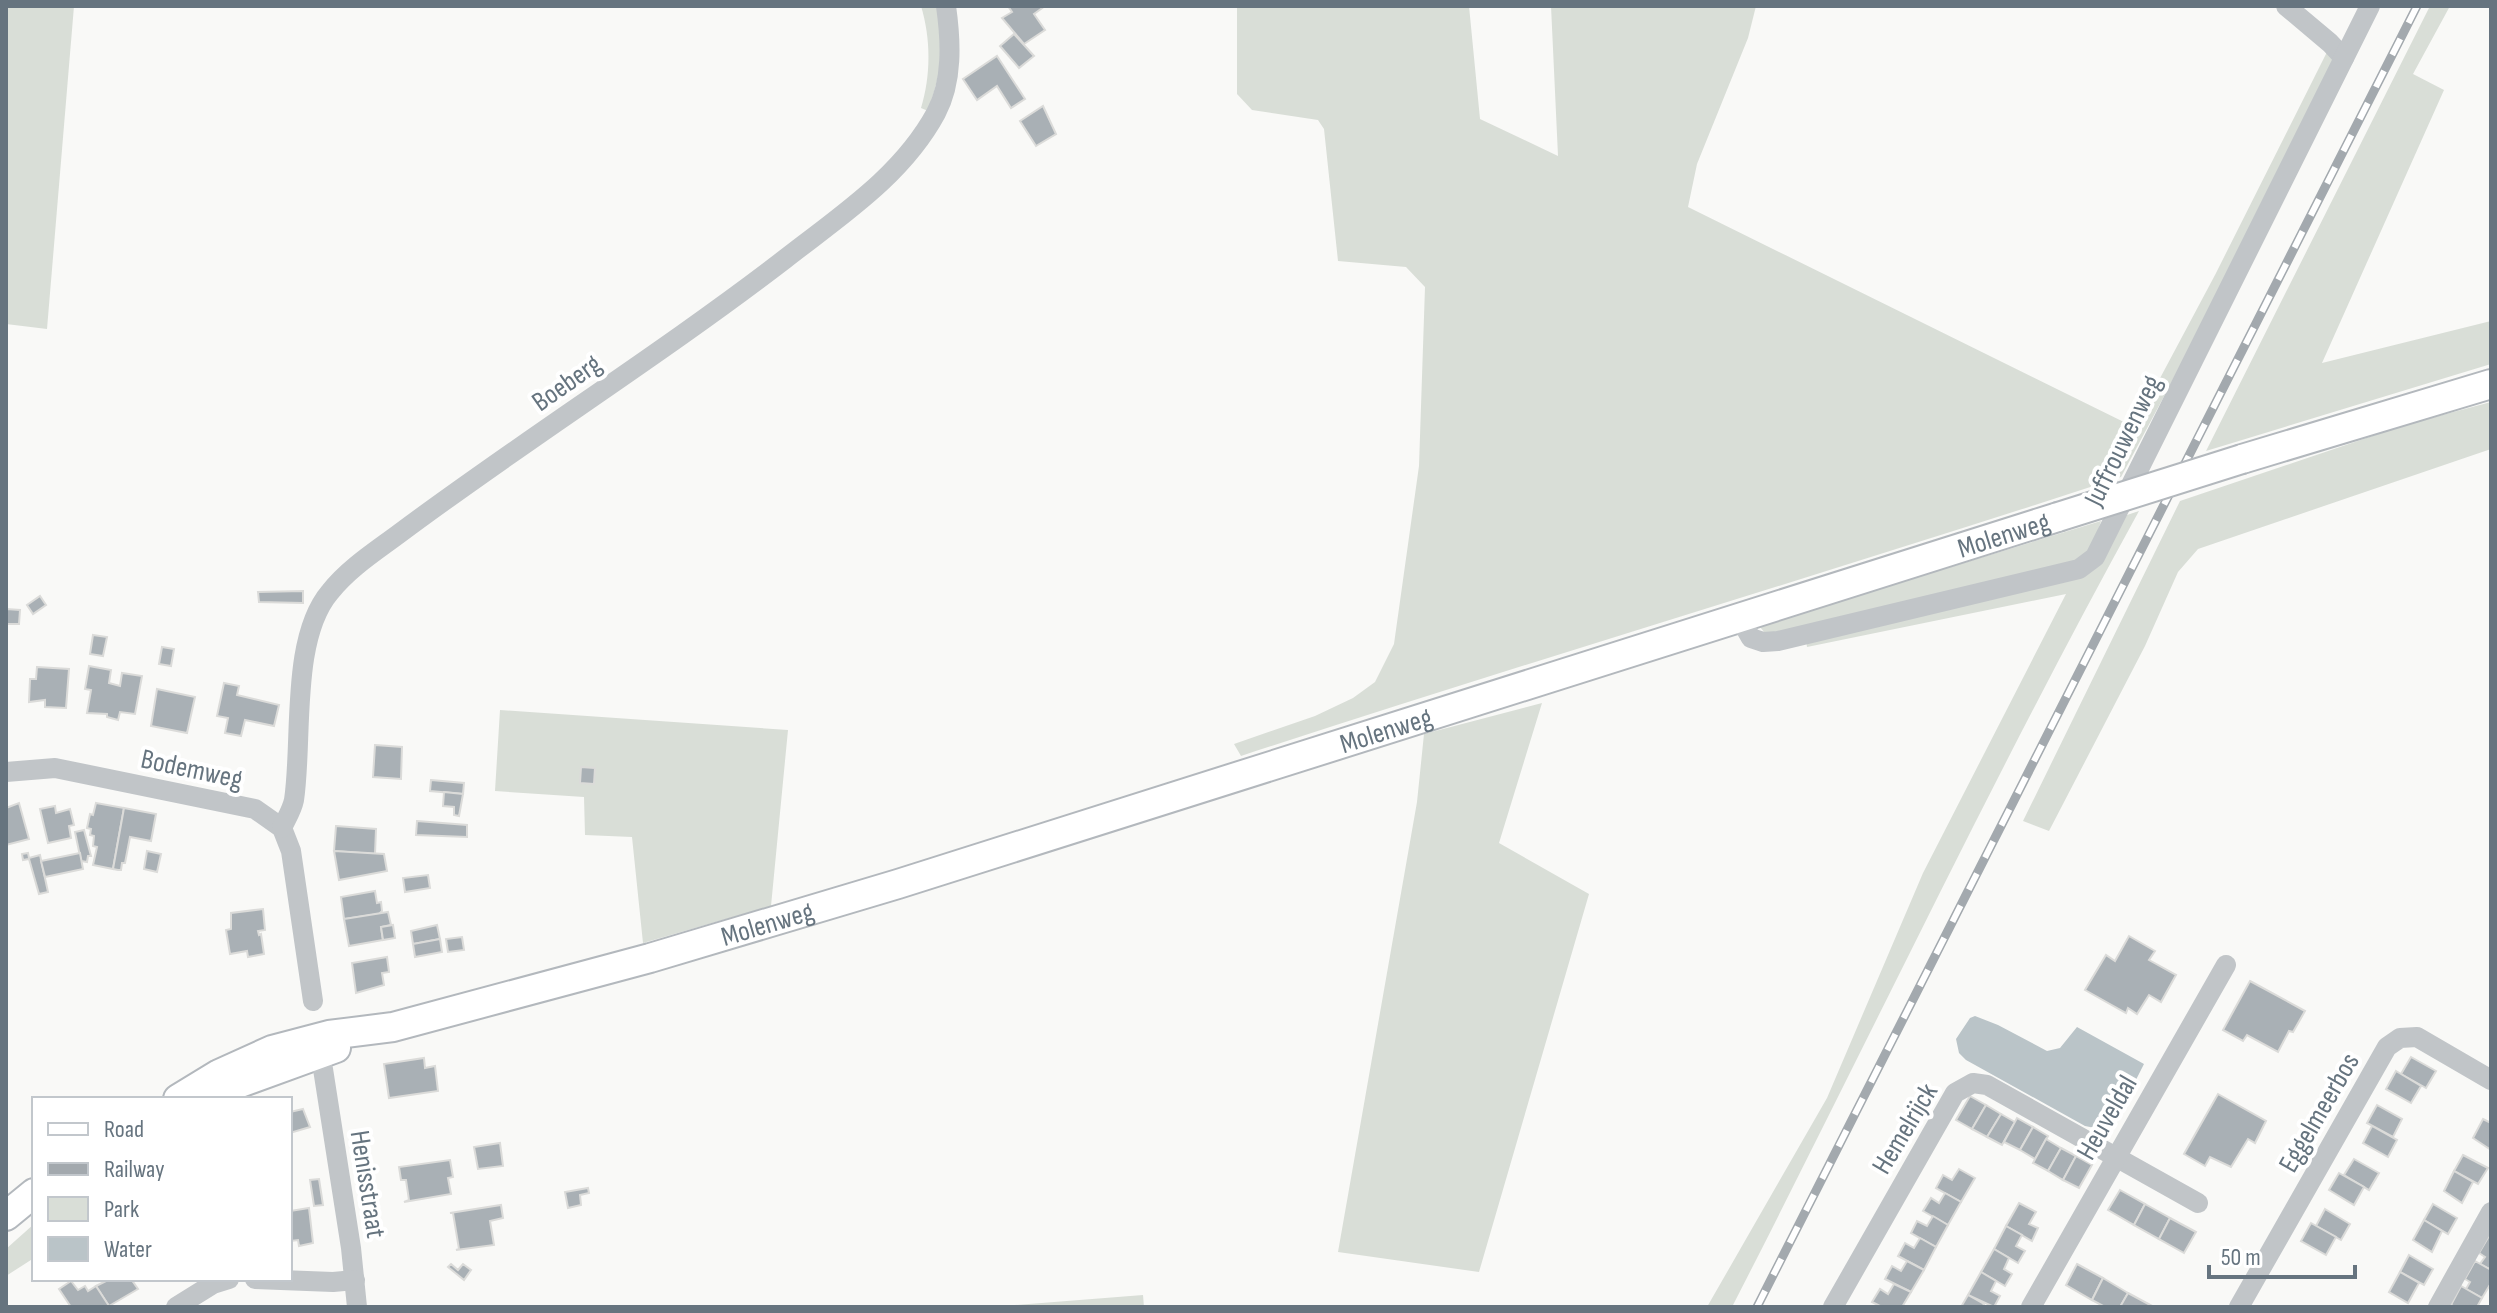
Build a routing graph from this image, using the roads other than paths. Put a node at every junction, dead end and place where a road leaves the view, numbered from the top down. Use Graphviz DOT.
graph roads {
  1 [pos="2286,6"];
  2 [pos="2370,6"];
  3 [pos="951,10"];
  4 [pos="2344,58"];
  5 [pos="2491,384"];
  6 [pos="1739,617"];
  7 [pos="6,772"];
  8 [pos="282,828"];
  9 [pos="2226,965"];
  10 [pos="313,1001"];
  11 [pos="393,1027"];
  12 [pos="323,1069"];
  13 [pos="2491,1080"];
  14 [pos="181,1097"];
  15 [pos="201,1097"];
  16 [pos="2116,1156"];
  17 [pos="32,1195"];
  18 [pos="2198,1203"];
  19 [pos="2491,1212"];
  20 [pos="6,1216"];
  21 [pos="292,1280"];
  22 [pos="355,1280"];
  23 [pos="223,1281"];
  24 [pos="2041,1304"];
  25 [pos="176,1307"];
  26 [pos="357,1307"];
  27 [pos="1833,1307"];
  28 [pos="2239,1307"];
  29 [pos="2438,1307"];
  1 -- 4 [label="street"];
  2 -- 4 [label="street, Juffrouwenweg"];
  3 -- 8 [label="street, Boeberg"];
  4 -- 6 [label="street, Juffrouwenweg"];
  5 -- 6 [label="main road, Molenweg, bridge"];
  6 -- 11 [label="main road, Molenweg"];
  7 -- 8 [label="street, Bodemweg"];
  8 -- 10 [label="street"];
  9 -- 16 [label="street, Heuveldal"];
  11 -- 14 [label="main road, Molenweg"];
  11 -- 15 [label="main road"];
  12 -- 22 [label="street, Henisstraat"];
  13 -- 28 [label="street, Eggelmeerbos"];
  16 -- 18 [label="street, Hemelrijck"];
  16 -- 24 [label="street, Heuveldal"];
  16 -- 27 [label="street, Hemelrijck"];
  17 -- 20 [label="main road"];
  19 -- 29 [label="street"];
  21 -- 22 [label="street"];
  22 -- 26 [label="street, Henisstraat"];
  23 -- 25 [label="street"];
}
